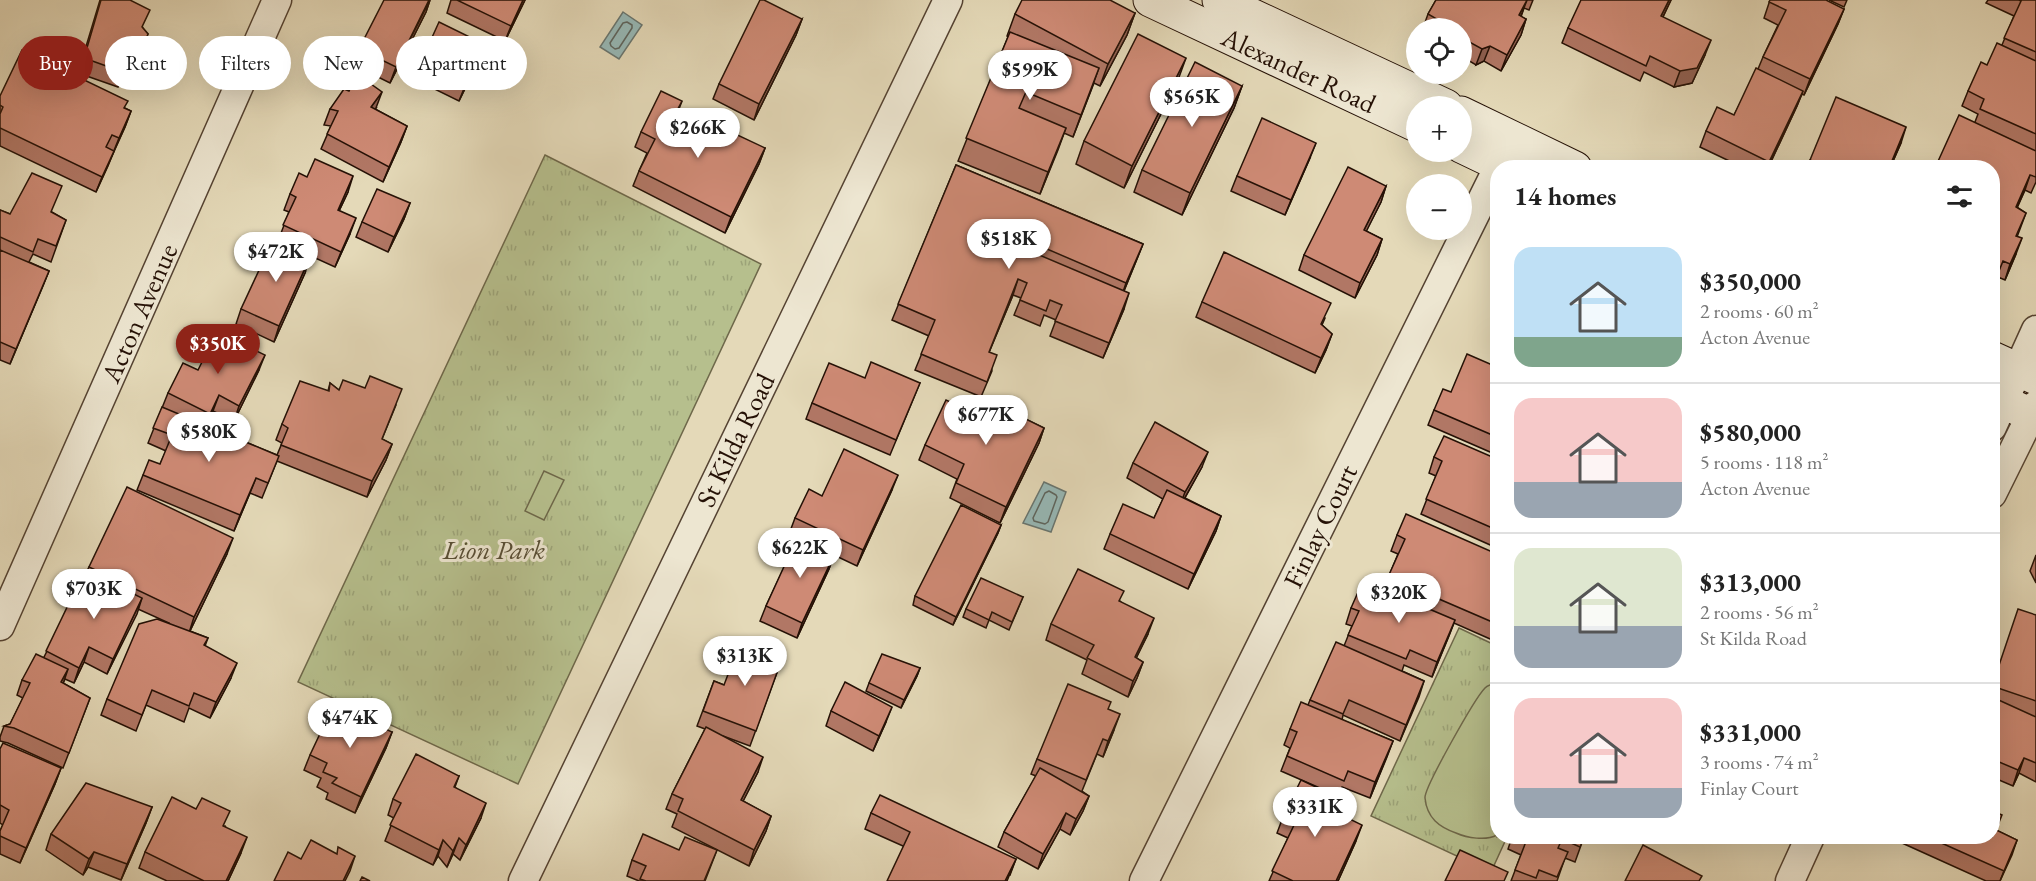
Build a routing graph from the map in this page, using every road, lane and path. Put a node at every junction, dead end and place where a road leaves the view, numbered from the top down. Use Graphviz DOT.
graph roads {
  1 [pos="277,0"];
  2 [pos="948,0"];
  3 [pos="1150,0"];
  4 [pos="1219,0"];
  5 [pos="1425,96"];
  6 [pos="1406,120"];
  7 [pos="1472,126"];
  8 [pos="1472,150"];
  9 [pos="1498,160"];
  10 [pos="1501,160"];
  11 [pos="1490,188"];
  12 [pos="2036,330"];
  13 [pos="2015,369"];
  14 [pos="2015,411"];
  15 [pos="2000,465"];
  16 [pos="0,626"];
  17 [pos="1807,844"];
  18 [pos="523,881"];
  19 [pos="1144,881"];
  20 [pos="1790,881"];
  1 -- 16 [label="street, Acton Avenue"];
  2 -- 18 [label="street, St Kilda Road"];
  3 -- 6 [label="main road, Alexander Road"];
  4 -- 5 [label="main road, Alexander Road"];
  7 -- 10 [label="main road"];
  8 -- 9 [label="main road"];
  11 -- 19 [label="street, Finlay Court"];
  12 -- 13 [label="street"];
  13 -- 14 [label="street"];
  14 -- 15 [label="street"];
  17 -- 20 [label="street"];
}
